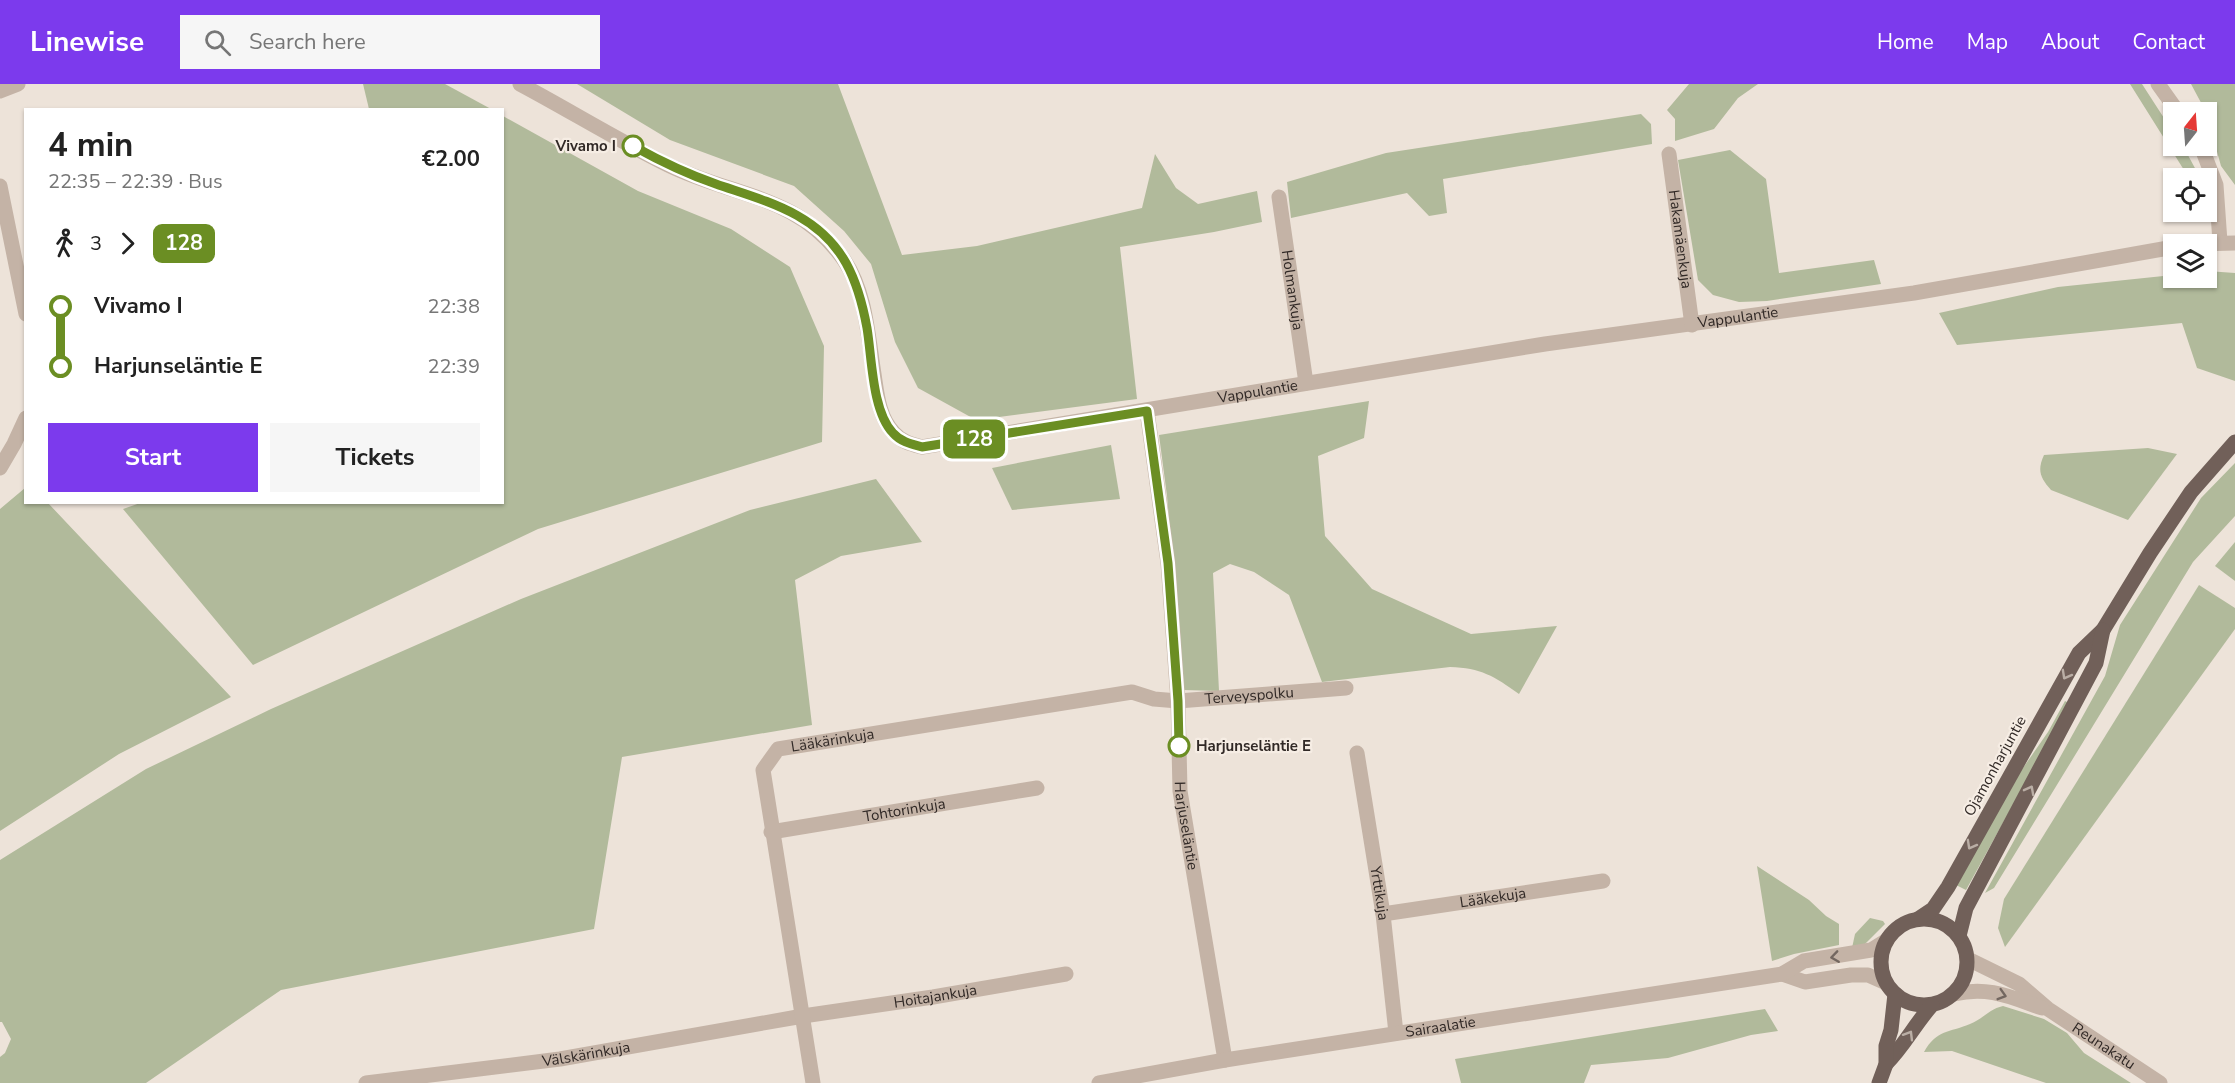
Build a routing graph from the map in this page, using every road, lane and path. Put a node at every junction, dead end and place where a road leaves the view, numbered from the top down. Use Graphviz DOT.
graph roads {
  1 [pos="18,84"];
  2 [pos="520,84"];
  3 [pos="2158,84"];
  4 [pos="0,91"];
  5 [pos="2171,102"];
  6 [pos="1669,154"];
  7 [pos="2205,156"];
  8 [pos="0,186"];
  9 [pos="1279,197"];
  10 [pos="2228,242"];
  11 [pos="2163,249"];
  12 [pos="24,304"];
  13 [pos="1692,325"];
  14 [pos="1306,383"];
  15 [pos="1147,411"];
  16 [pos="24,428"];
  17 [pos="2235,441"];
  18 [pos="20,447"];
  19 [pos="0,468"];
  20 [pos="2103,630"];
  21 [pos="1346,688"];
  22 [pos="1154,699"];
  23 [pos="1178,701"];
  24 [pos="1357,753"];
  25 [pos="1037,788"];
  26 [pos="771,832"];
  27 [pos="1604,881"];
  28 [pos="1383,914"];
  29 [pos="1918,919"];
  30 [pos="1959,936"];
  31 [pos="1887,940"];
  32 [pos="1968,959"];
  33 [pos="1066,974"];
  34 [pos="1782,974"];
  35 [pos="1890,989"];
  36 [pos="1954,994"];
  37 [pos="1932,1005"];
  38 [pos="2048,1009"];
  39 [pos="803,1016"];
  40 [pos="1396,1034"];
  41 [pos="1225,1060"];
  42 [pos="1886,1064"];
  43 [pos="366,1083"];
  44 [pos="813,1083"];
  45 [pos="1098,1083"];
  46 [pos="1879,1083"];
  47 [pos="2160,1083"];
  1 -- 4 [label="street"];
  2 -- 15 [label="street, Vappulantie"];
  3 -- 5 [label="street"];
  6 -- 13 [label="street, Hakamäenkuja"];
  7 -- 10 [label="street"];
  8 -- 12 [label="street"];
  9 -- 14 [label="street, Holmankuja"];
  11 -- 13 [label="street, Vappulantie"];
  13 -- 14 [label="street, Vappulantie"];
  14 -- 15 [label="street, Vappulantie"];
  15 -- 23 [label="street, Harjuseläntie"];
  16 -- 18 [label="street"];
  17 -- 20 [label="main road, Ojamonharjuntie"];
  18 -- 19 [label="street"];
  20 -- 29 [label="main road, Ojamonharjuntie, one-way"];
  30 -- 20 [label="main road, Ojamonharjuntie, one-way"];
  21 -- 23 [label="street, Terveyspolku"];
  22 -- 23 [label="street, Terveyspolku"];
  22 -- 26 [label="street, Lääkärinkuja"];
  23 -- 41 [label="street, Harjuseläntie"];
  24 -- 28 [label="street, Yrttikuja"];
  25 -- 26 [label="street, Tohtorinkuja"];
  26 -- 39 [label="street, Lääkärinkuja"];
  27 -- 28 [label="street, Lääkekuja"];
  28 -- 40 [label="street, Yrttikuja"];
  29 -- 30 [label="main road"];
  29 -- 31 [label="main road"];
  30 -- 32 [label="main road"];
  31 -- 34 [label="street, Sairaalatie, one-way"];
  31 -- 35 [label="main road"];
  32 -- 36 [label="main road"];
  32 -- 38 [label="street, Reunakatu"];
  33 -- 39 [label="street, Hoitajankuja"];
  34 -- 35 [label="street, Sairaalatie"];
  34 -- 40 [label="street, Sairaalatie"];
  35 -- 37 [label="main road"];
  35 -- 42 [label="main road"];
  36 -- 37 [label="main road"];
  36 -- 38 [label="street, Reunakatu, one-way"];
  42 -- 37 [label="main road, one-way"];
  38 -- 47 [label="street, Reunakatu"];
  39 -- 43 [label="street, Välskärinkuja"];
  39 -- 44 [label="street, Lääkärinkuja"];
  40 -- 41 [label="street, Sairaalatie"];
  41 -- 45 [label="street, Sairaalatie"];
  42 -- 46 [label="main road"];
}
